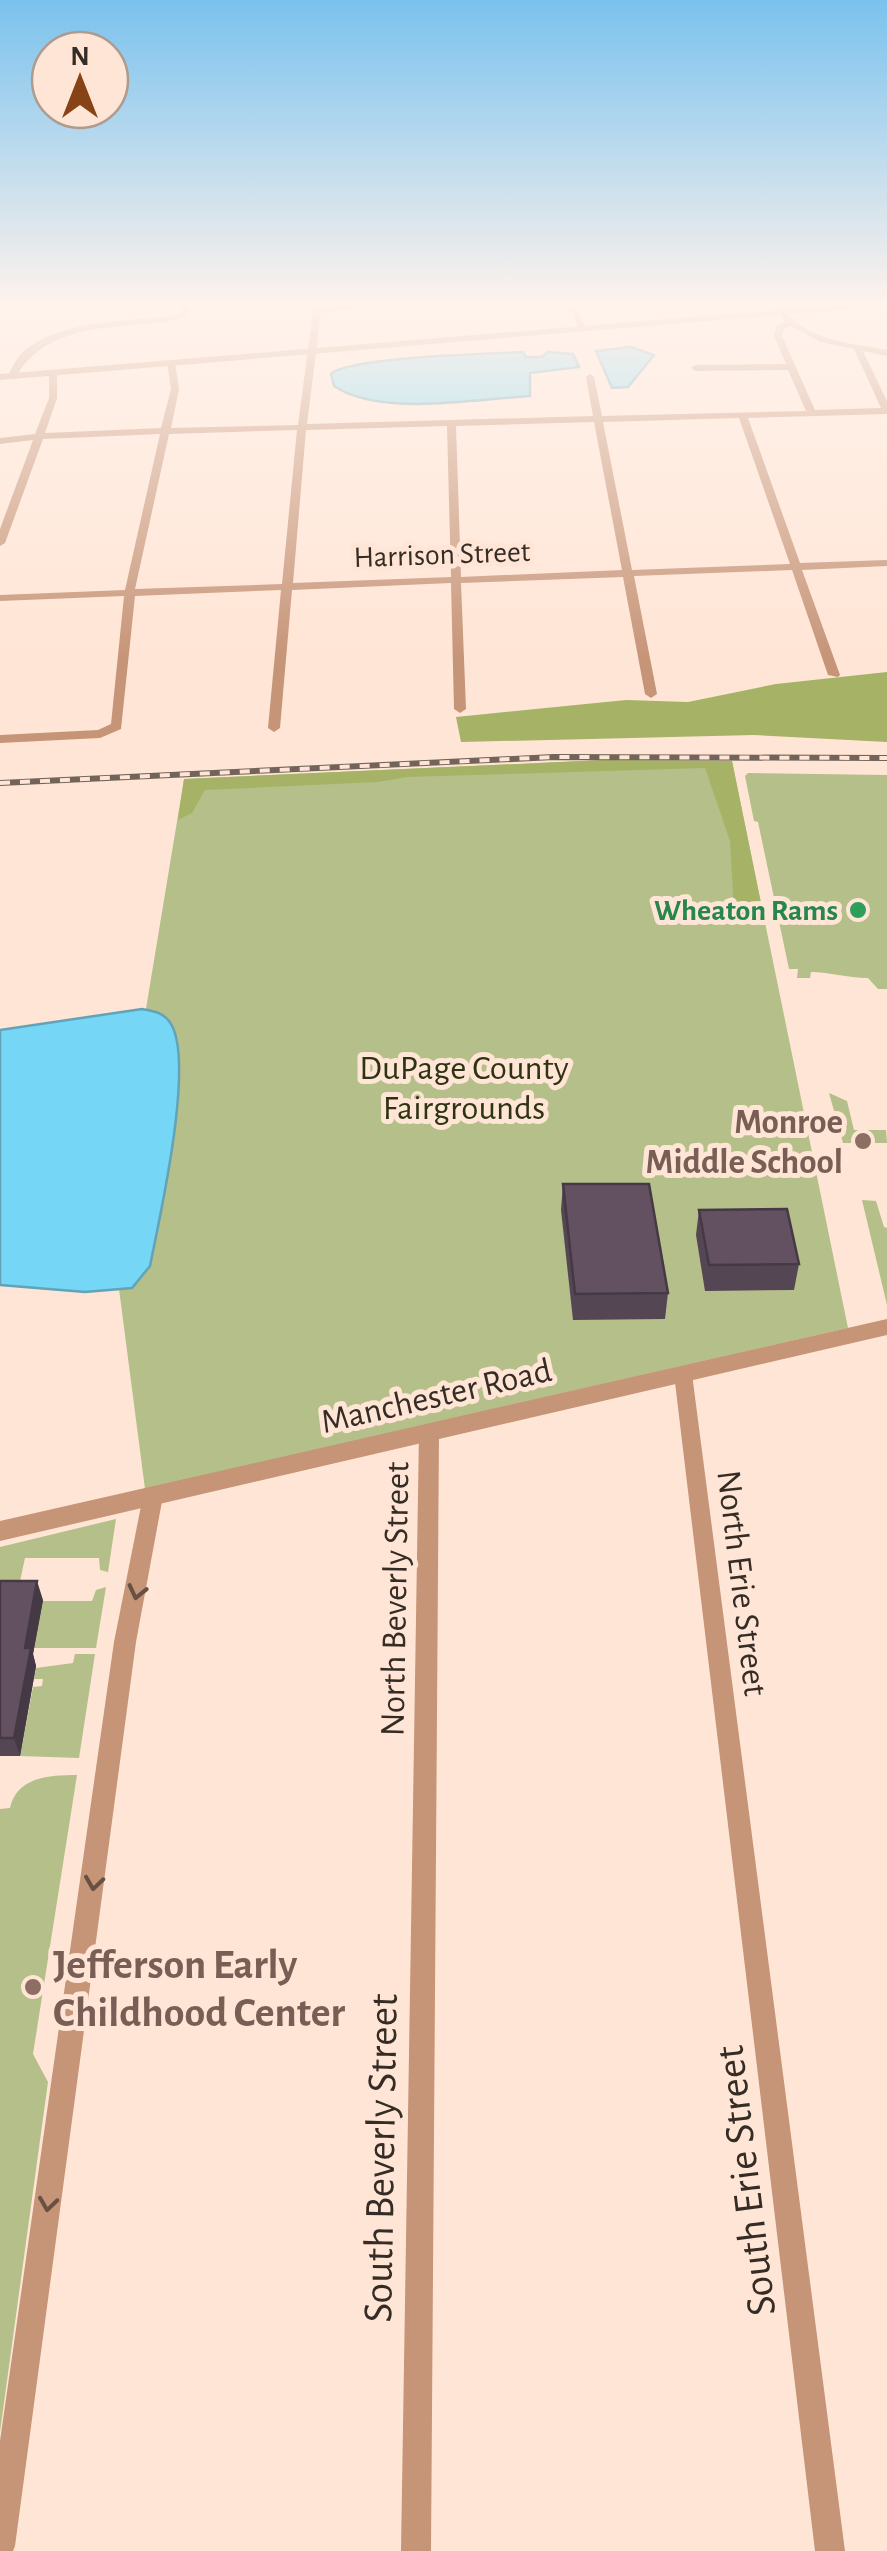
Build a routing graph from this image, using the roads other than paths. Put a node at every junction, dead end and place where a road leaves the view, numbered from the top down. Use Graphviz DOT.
graph roads {
  1 [pos="44,423"];
  2 [pos="168,423"];
  3 [pos="412,423"];
  4 [pos="451,423"];
  5 [pos="599,423"];
  6 [pos="745,423"];
  7 [pos="302,426"];
  8 [pos="166,430"];
  9 [pos="39,435"];
  10 [pos="0,440"];
  11 [pos="0,543"];
  12 [pos="887,564"];
  13 [pos="794,567"];
  14 [pos="626,572"];
  15 [pos="454,578"];
  16 [pos="288,586"];
  17 [pos="129,592"];
  18 [pos="0,598"];
  19 [pos="834,674"];
  20 [pos="651,694"];
  21 [pos="460,709"];
  22 [pos="274,728"];
  23 [pos="0,738"];
  24 [pos="887,1328"];
  25 [pos="683,1374"];
  26 [pos="430,1432"];
  27 [pos="152,1496"];
  28 [pos="0,1530"];
  29 [pos="423,1766"];
  30 [pos="738,1800"];
  31 [pos="0,2546"];
  32 [pos="416,2551"];
  33 [pos="830,2551"];
  1 -- 9 [label="street"];
  2 -- 8 [label="street"];
  3 -- 7 [label="street"];
  4 -- 15 [label="street"];
  5 -- 14 [label="street"];
  6 -- 13 [label="street"];
  7 -- 8 [label="street"];
  7 -- 16 [label="street"];
  8 -- 9 [label="street"];
  8 -- 17 [label="street"];
  9 -- 10 [label="street"];
  9 -- 11 [label="street"];
  12 -- 13 [label="street, Harrison Street"];
  13 -- 14 [label="street, Harrison Street"];
  13 -- 19 [label="street"];
  14 -- 15 [label="street, Harrison Street"];
  14 -- 20 [label="street"];
  15 -- 16 [label="street, Harrison Street"];
  15 -- 21 [label="street"];
  16 -- 17 [label="street, Harrison Street"];
  16 -- 22 [label="street"];
  17 -- 18 [label="street, Harrison Street"];
  17 -- 23 [label="street"];
  24 -- 25 [label="street, Manchester Road"];
  25 -- 26 [label="street, Manchester Road"];
  25 -- 30 [label="street, North Erie Street"];
  26 -- 27 [label="street, Manchester Road"];
  26 -- 29 [label="street, North Beverly Street"];
  27 -- 28 [label="street, Manchester Road"];
  27 -- 31 [label="street, one-way"];
  29 -- 32 [label="street, South Beverly Street"];
  30 -- 33 [label="street, South Erie Street"];
}
